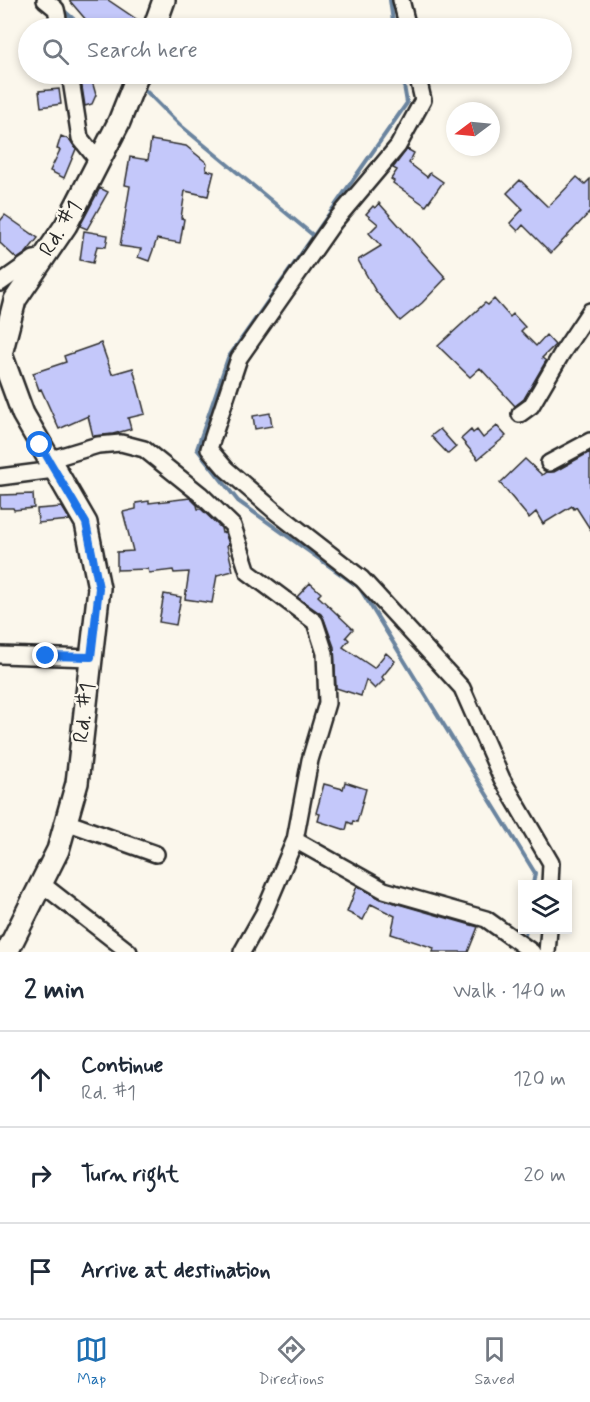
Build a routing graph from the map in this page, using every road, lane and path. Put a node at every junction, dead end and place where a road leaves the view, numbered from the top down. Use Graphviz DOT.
graph roads {
  1 [pos="45,0"];
  2 [pos="164,0"];
  3 [pos="401,0"];
  4 [pos="58,18"];
  5 [pos="158,18"];
  6 [pos="406,18"];
  7 [pos="72,84"];
  8 [pos="134,84"];
  9 [pos="419,84"];
  10 [pos="99,162"];
  11 [pos="43,258"];
  12 [pos="0,283"];
  13 [pos="590,311"];
  14 [pos="520,414"];
  15 [pos="590,441"];
  16 [pos="549,463"];
  17 [pos="51,465"];
  18 [pos="0,477"];
  19 [pos="0,655"];
  20 [pos="91,657"];
  21 [pos="66,822"];
  22 [pos="296,840"];
  23 [pos="156,854"];
  24 [pos="550,880"];
  25 [pos="42,884"];
  26 [pos="549,934"];
  27 [pos="7,952"];
  28 [pos="129,952"];
  29 [pos="242,952"];
  30 [pos="531,952"];
  31 [pos="547,952"];
  1 -- 4 [label="street"];
  2 -- 5 [label="main road"];
  3 -- 6 [label="street"];
  7 -- 10 [label="street"];
  8 -- 10 [label="main road, Rd. #1"];
  9 -- 24 [label="street"];
  10 -- 11 [label="main road, Rd. #1"];
  11 -- 12 [label="street"];
  11 -- 17 [label="main road, Rd. #1"];
  13 -- 14 [label="street"];
  15 -- 16 [label="street"];
  17 -- 18 [label="street"];
  17 -- 20 [label="main road, Rd. #1"];
  17 -- 22 [label="street"];
  19 -- 20 [label="street"];
  20 -- 21 [label="main road, Rd. #1"];
  21 -- 23 [label="street"];
  21 -- 25 [label="main road, Rd. #1"];
  22 -- 29 [label="street"];
  22 -- 30 [label="street"];
  25 -- 27 [label="main road, Rd. #1"];
  25 -- 28 [label="street"];
  26 -- 31 [label="street"];
}
